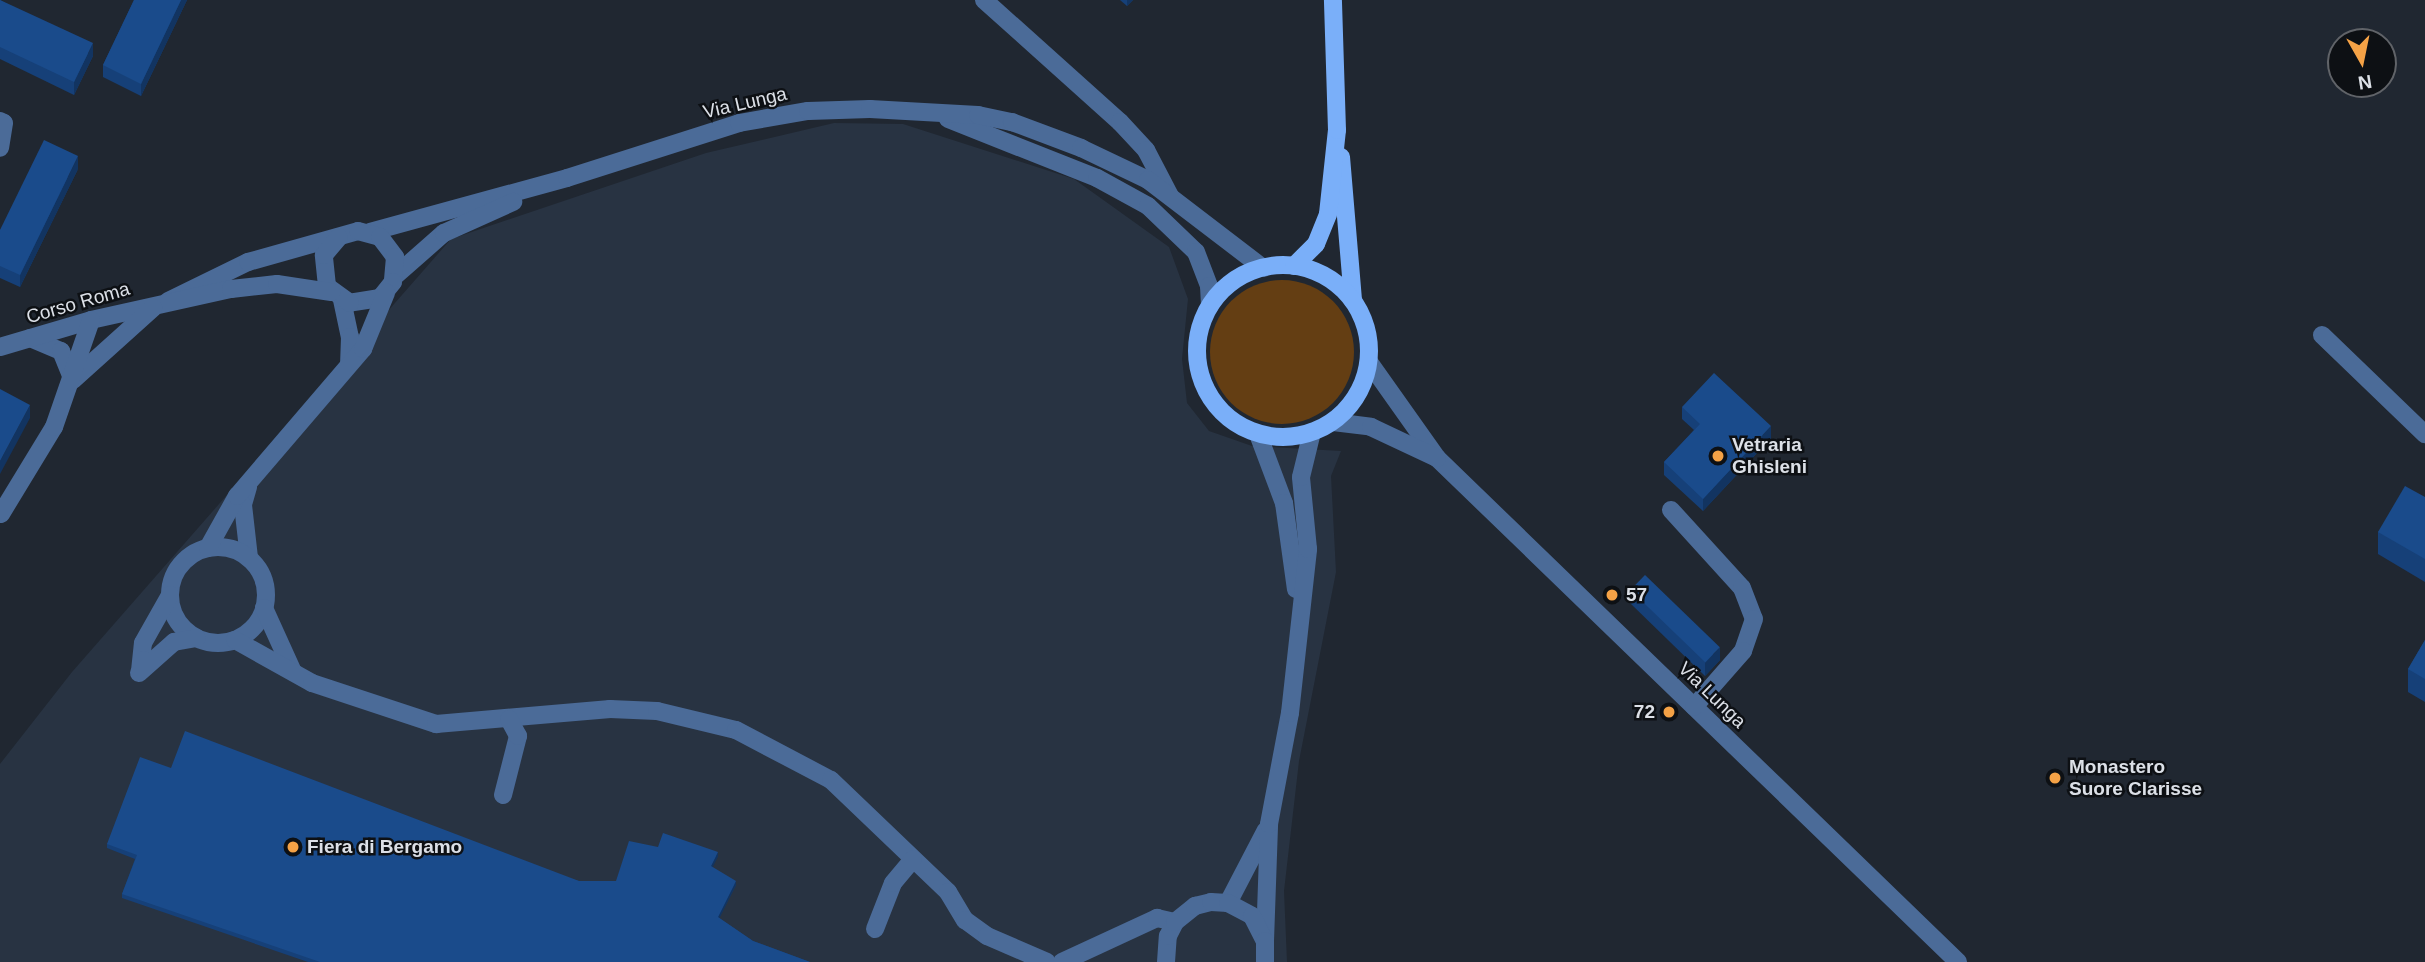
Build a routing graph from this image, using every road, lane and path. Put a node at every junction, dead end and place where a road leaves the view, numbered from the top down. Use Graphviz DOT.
graph roads {
  1 [pos="984,0"];
  2 [pos="1333,0"];
  3 [pos="938,115"];
  4 [pos="0,121"];
  5 [pos="1337,130"];
  6 [pos="1129,133"];
  7 [pos="0,148"];
  8 [pos="1124,167"];
  9 [pos="567,178"];
  10 [pos="1170,196"];
  11 [pos="370,232"];
  12 [pos="339,237"];
  13 [pos="1294,265"];
  14 [pos="1262,268"];
  15 [pos="395,276"];
  16 [pos="386,293"];
  17 [pos="337,296"];
  18 [pos="1353,300"];
  19 [pos="165,302"];
  20 [pos="1210,306"];
  21 [pos="90,320"];
  22 [pos="2322,335"];
  23 [pos="30,338"];
  24 [pos="0,348"];
  25 [pos="1369,362"];
  26 [pos="349,363"];
  27 [pos="73,380"];
  28 [pos="1333,422"];
  29 [pos="1312,432"];
  30 [pos="1258,434"];
  31 [pos="2425,434"];
  32 [pos="1437,458"];
  33 [pos="249,484"];
  34 [pos="1671,510"];
  35 [pos="1,514"];
  36 [pos="208,548"];
  37 [pos="249,558"];
  38 [pos="170,596"];
  39 [pos="264,608"];
  40 [pos="1300,621"];
  41 [pos="197,638"];
  42 [pos="235,640"];
  43 [pos="295,675"];
  44 [pos="1694,707"];
  45 [pos="509,719"];
  46 [pos="503,794"];
  47 [pos="1269,824"];
  48 [pos="913,859"];
  49 [pos="1228,903"];
  50 [pos="1175,922"];
  51 [pos="875,929"];
  52 [pos="1265,941"];
  53 [pos="1047,962"];
  54 [pos="1062,962"];
  55 [pos="1167,962"];
  56 [pos="1265,962"];
  57 [pos="1958,962"];
  1 -- 6 [label="street, Via Lunga"];
  2 -- 5 [label="main road"];
  3 -- 8 [label="street, Via Lunga"];
  3 -- 9 [label="street, Via Lunga"];
  3 -- 20 [label="street, Via Lunga"];
  4 -- 7 [label="street"];
  5 -- 13 [label="main road"];
  5 -- 18 [label="main road"];
  6 -- 8 [label="street"];
  6 -- 10 [label="street, Via Lunga"];
  8 -- 10 [label="street, Via Lunga"];
  9 -- 11 [label="street, Via Lunga"];
  9 -- 15 [label="street, Via Lunga"];
  10 -- 14 [label="street, Via Lunga"];
  11 -- 12 [label="street, Corso Roma"];
  11 -- 15 [label="street"];
  12 -- 17 [label="street"];
  12 -- 19 [label="street, Corso Roma"];
  13 -- 14 [label="main road"];
  13 -- 18 [label="main road"];
  14 -- 20 [label="main road"];
  15 -- 16 [label="street"];
  16 -- 17 [label="street, Corso Roma"];
  16 -- 26 [label="street"];
  17 -- 19 [label="street, Corso Roma"];
  17 -- 26 [label="street"];
  18 -- 25 [label="main road"];
  19 -- 21 [label="street, Corso Roma"];
  19 -- 27 [label="street"];
  20 -- 30 [label="main road"];
  21 -- 23 [label="street, Corso Roma"];
  21 -- 27 [label="street"];
  22 -- 31 [label="street"];
  23 -- 24 [label="street, Corso Roma"];
  23 -- 27 [label="street"];
  25 -- 28 [label="main road"];
  25 -- 32 [label="street, Via Lunga"];
  26 -- 33 [label="street"];
  27 -- 35 [label="street"];
  28 -- 29 [label="main road"];
  28 -- 32 [label="street, Via Lunga"];
  29 -- 30 [label="main road"];
  29 -- 40 [label="street"];
  30 -- 40 [label="street"];
  32 -- 44 [label="street, Via Lunga"];
  33 -- 36 [label="street"];
  33 -- 37 [label="street"];
  34 -- 44 [label="street"];
  36 -- 37 [label="street"];
  36 -- 38 [label="street"];
  37 -- 39 [label="street"];
  38 -- 41 [label="street"];
  38 -- 41 [label="street"];
  39 -- 42 [label="street"];
  39 -- 43 [label="street"];
  40 -- 47 [label="street"];
  41 -- 42 [label="street"];
  42 -- 43 [label="street"];
  43 -- 45 [label="street"];
  44 -- 57 [label="street, Via Lunga"];
  45 -- 46 [label="street"];
  45 -- 48 [label="street"];
  47 -- 49 [label="street"];
  47 -- 52 [label="street"];
  48 -- 51 [label="street"];
  48 -- 53 [label="street"];
  49 -- 50 [label="street"];
  49 -- 52 [label="street"];
  50 -- 54 [label="street"];
  50 -- 55 [label="street"];
  52 -- 56 [label="street"];
}
